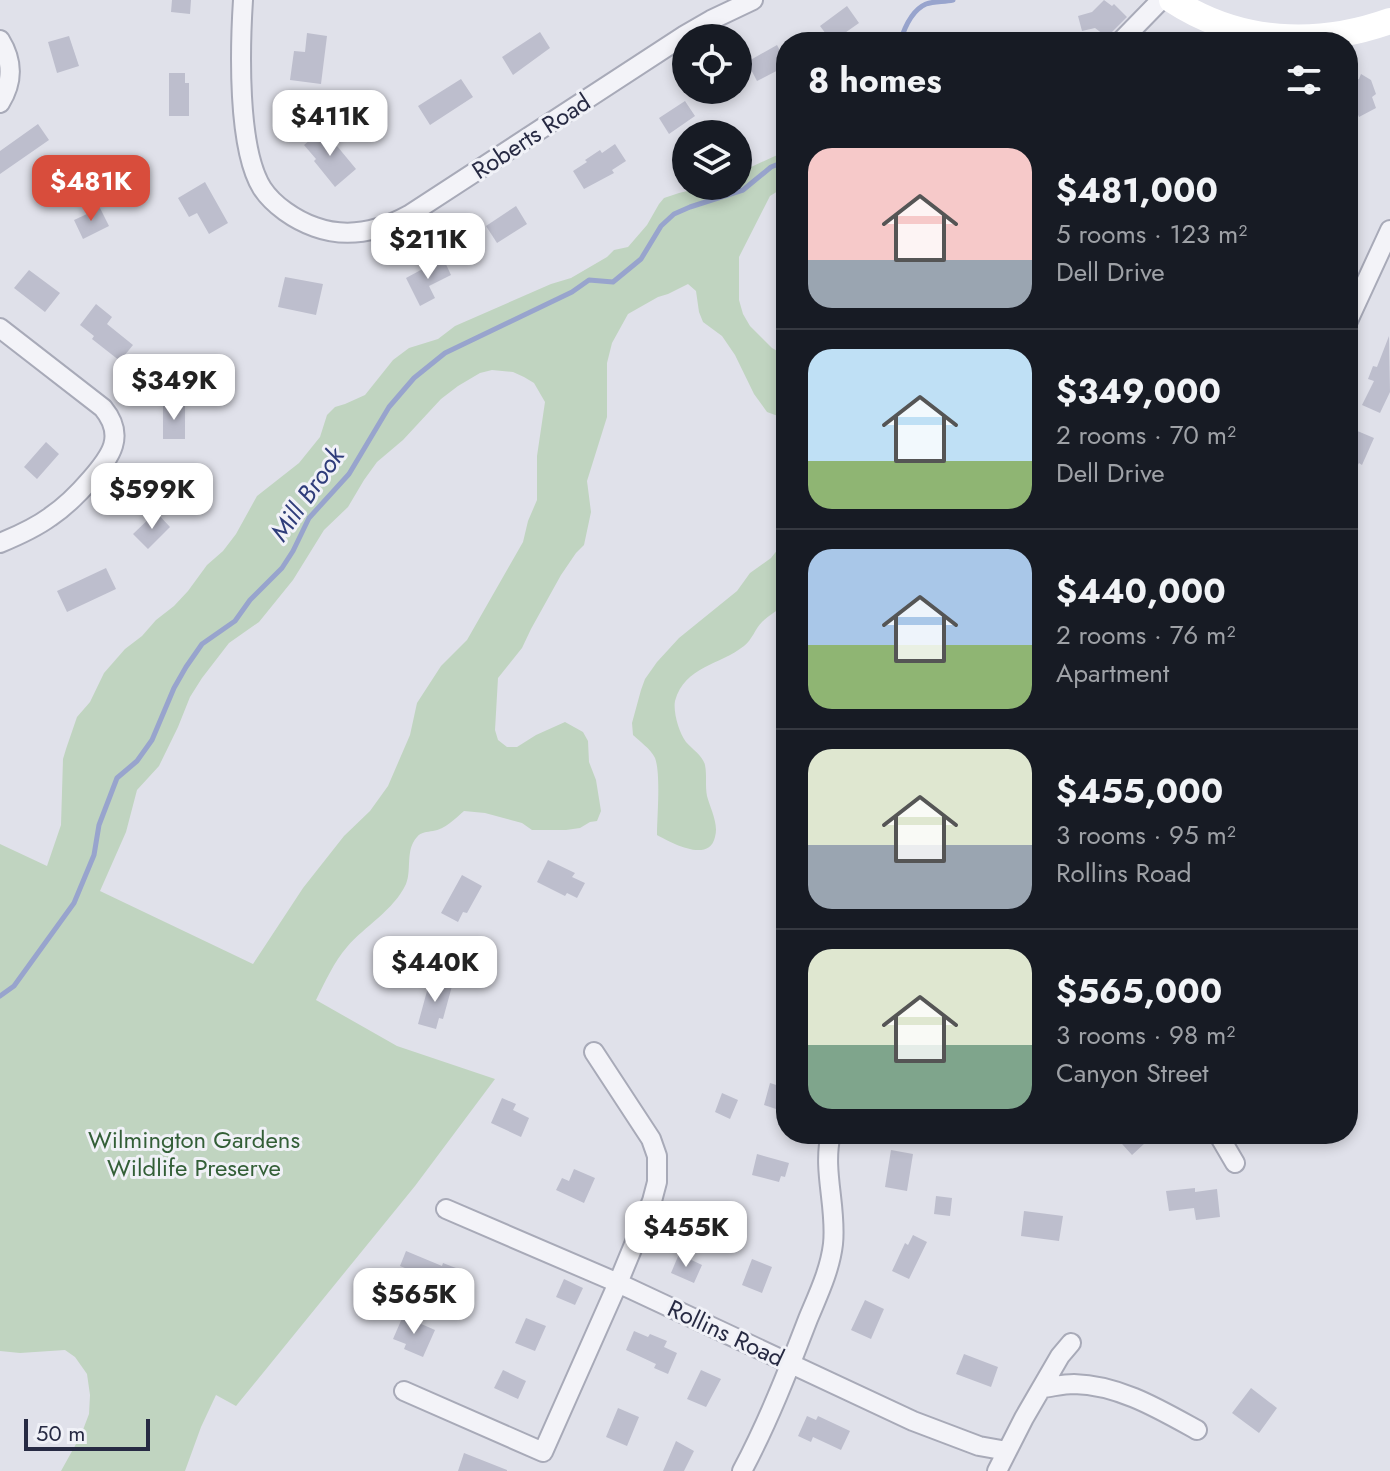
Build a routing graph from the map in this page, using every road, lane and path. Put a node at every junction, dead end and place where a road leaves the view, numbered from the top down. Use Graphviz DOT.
graph roads {
  1 [pos="243,0"];
  2 [pos="753,0"];
  3 [pos="1161,0"];
  4 [pos="1172,0"];
  5 [pos="1390,21"];
  6 [pos="1130,32"];
  7 [pos="1249,32"];
  8 [pos="1350,32"];
  9 [pos="0,40"];
  10 [pos="0,103"];
  11 [pos="1390,230"];
  12 [pos="1358,299"];
  13 [pos="0,328"];
  14 [pos="0,543"];
  15 [pos="594,1052"];
  16 [pos="830,1144"];
  17 [pos="1224,1144"];
  18 [pos="1235,1163"];
  19 [pos="446,1209"];
  20 [pos="618,1283"];
  21 [pos="1071,1343"];
  22 [pos="791,1363"];
  23 [pos="1042,1388"];
  24 [pos="404,1391"];
  25 [pos="1197,1430"];
  26 [pos="1007,1451"];
  27 [pos="748,1468"];
  28 [pos="997,1471"];
  1 -- 2 [label="street, Roberts Road"];
  3 -- 6 [label="street"];
  4 -- 7 [label="main road"];
  5 -- 8 [label="main road"];
  9 -- 10 [label="street"];
  11 -- 12 [label="street"];
  13 -- 14 [label="street"];
  15 -- 20 [label="street"];
  16 -- 22 [label="street"];
  17 -- 18 [label="street"];
  19 -- 20 [label="street, Rollins Road"];
  20 -- 22 [label="street, Rollins Road"];
  20 -- 24 [label="street"];
  21 -- 23 [label="street"];
  22 -- 26 [label="street, Rollins Road"];
  22 -- 27 [label="street"];
  23 -- 25 [label="street"];
  23 -- 26 [label="street"];
  26 -- 28 [label="street"];
}
